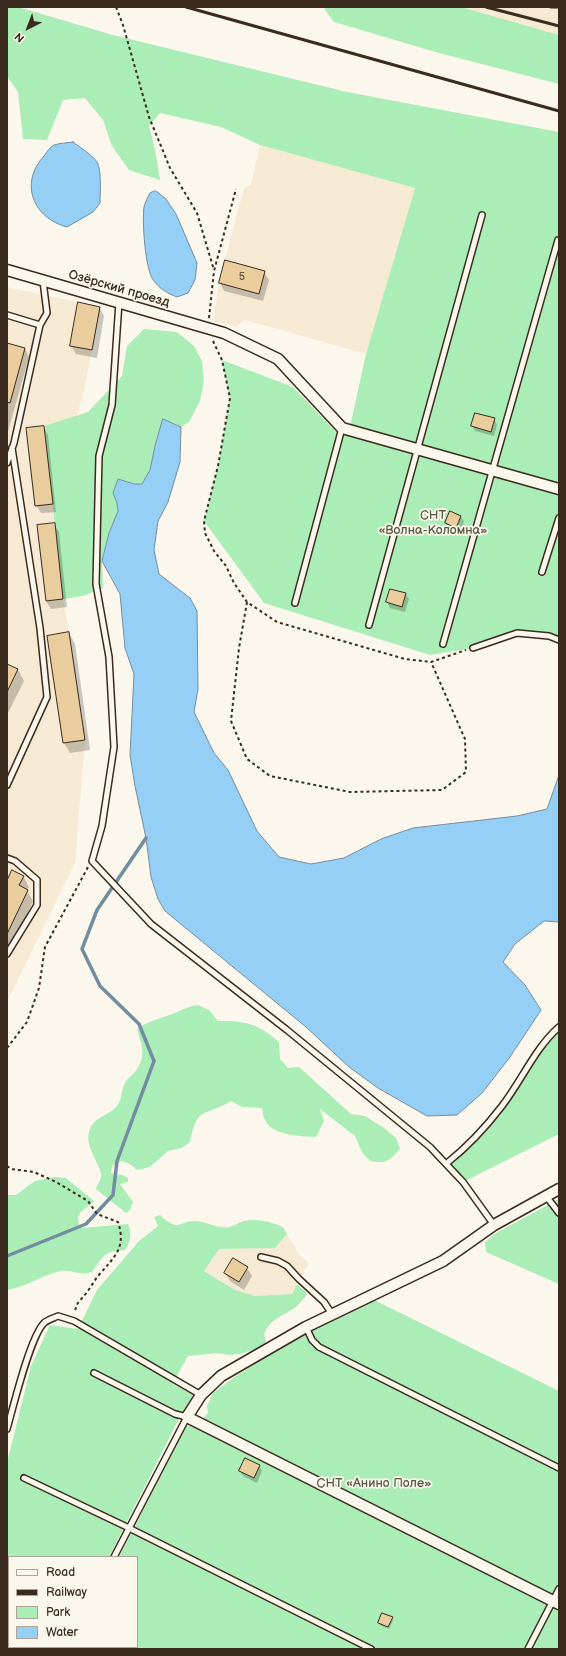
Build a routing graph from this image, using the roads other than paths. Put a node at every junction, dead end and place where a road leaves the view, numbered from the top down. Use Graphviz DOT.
graph roads {
  1 [pos="482,215"];
  2 [pos="558,240"];
  3 [pos="7,270"];
  4 [pos="42,280"];
  5 [pos="119,302"];
  6 [pos="7,315"];
  7 [pos="40,325"];
  8 [pos="342,428"];
  9 [pos="12,448"];
  10 [pos="418,450"];
  11 [pos="7,463"];
  12 [pos="492,471"];
  13 [pos="559,489"];
  14 [pos="559,518"];
  15 [pos="542,572"];
  16 [pos="295,603"];
  17 [pos="369,625"];
  18 [pos="559,640"];
  19 [pos="443,644"];
  20 [pos="473,648"];
  21 [pos="7,785"];
  22 [pos="7,858"];
  23 [pos="7,954"];
  24 [pos="559,1027"];
  25 [pos="447,1164"];
  26 [pos="559,1189"];
  27 [pos="546,1196"];
  28 [pos="559,1213"];
  29 [pos="494,1225"];
  30 [pos="261,1257"];
  31 [pos="332,1314"];
  32 [pos="306,1326"];
  33 [pos="94,1373"];
  34 [pos="201,1395"];
  35 [pos="187,1417"];
  36 [pos="7,1429"];
  37 [pos="559,1468"];
  38 [pos="24,1478"];
  39 [pos="129,1528"];
  40 [pos="115,1556"];
  41 [pos="559,1589"];
  42 [pos="556,1602"];
  43 [pos="371,1649"];
  44 [pos="528,1649"];
  1 -- 10 [label="lane"];
  2 -- 12 [label="lane"];
  3 -- 4 [label="street, Озёрский проезд"];
  4 -- 5 [label="street, Озёрский проезд"];
  4 -- 7 [label="lane"];
  5 -- 8 [label="street, Озёрский проезд"];
  5 -- 25 [label="lane"];
  6 -- 7 [label="lane"];
  7 -- 9 [label="lane"];
  8 -- 10 [label="street"];
  8 -- 16 [label="lane"];
  9 -- 11 [label="lane"];
  9 -- 21 [label="lane"];
  10 -- 12 [label="street"];
  10 -- 17 [label="lane"];
  12 -- 13 [label="street"];
  12 -- 19 [label="lane"];
  14 -- 15 [label="lane"];
  18 -- 20 [label="lane"];
  22 -- 23 [label="lane"];
  24 -- 25 [label="lane"];
  25 -- 29 [label="lane"];
  26 -- 27 [label="street"];
  27 -- 28 [label="lane"];
  27 -- 29 [label="street"];
  29 -- 31 [label="street"];
  30 -- 31 [label="lane"];
  31 -- 32 [label="street"];
  32 -- 34 [label="street"];
  32 -- 37 [label="lane"];
  33 -- 35 [label="lane"];
  34 -- 35 [label="street"];
  34 -- 36 [label="lane"];
  35 -- 39 [label="lane"];
  35 -- 42 [label="street"];
  38 -- 39 [label="lane"];
  39 -- 40 [label="lane"];
  39 -- 43 [label="lane"];
  41 -- 42 [label="lane"];
  42 -- 44 [label="lane"];
}
